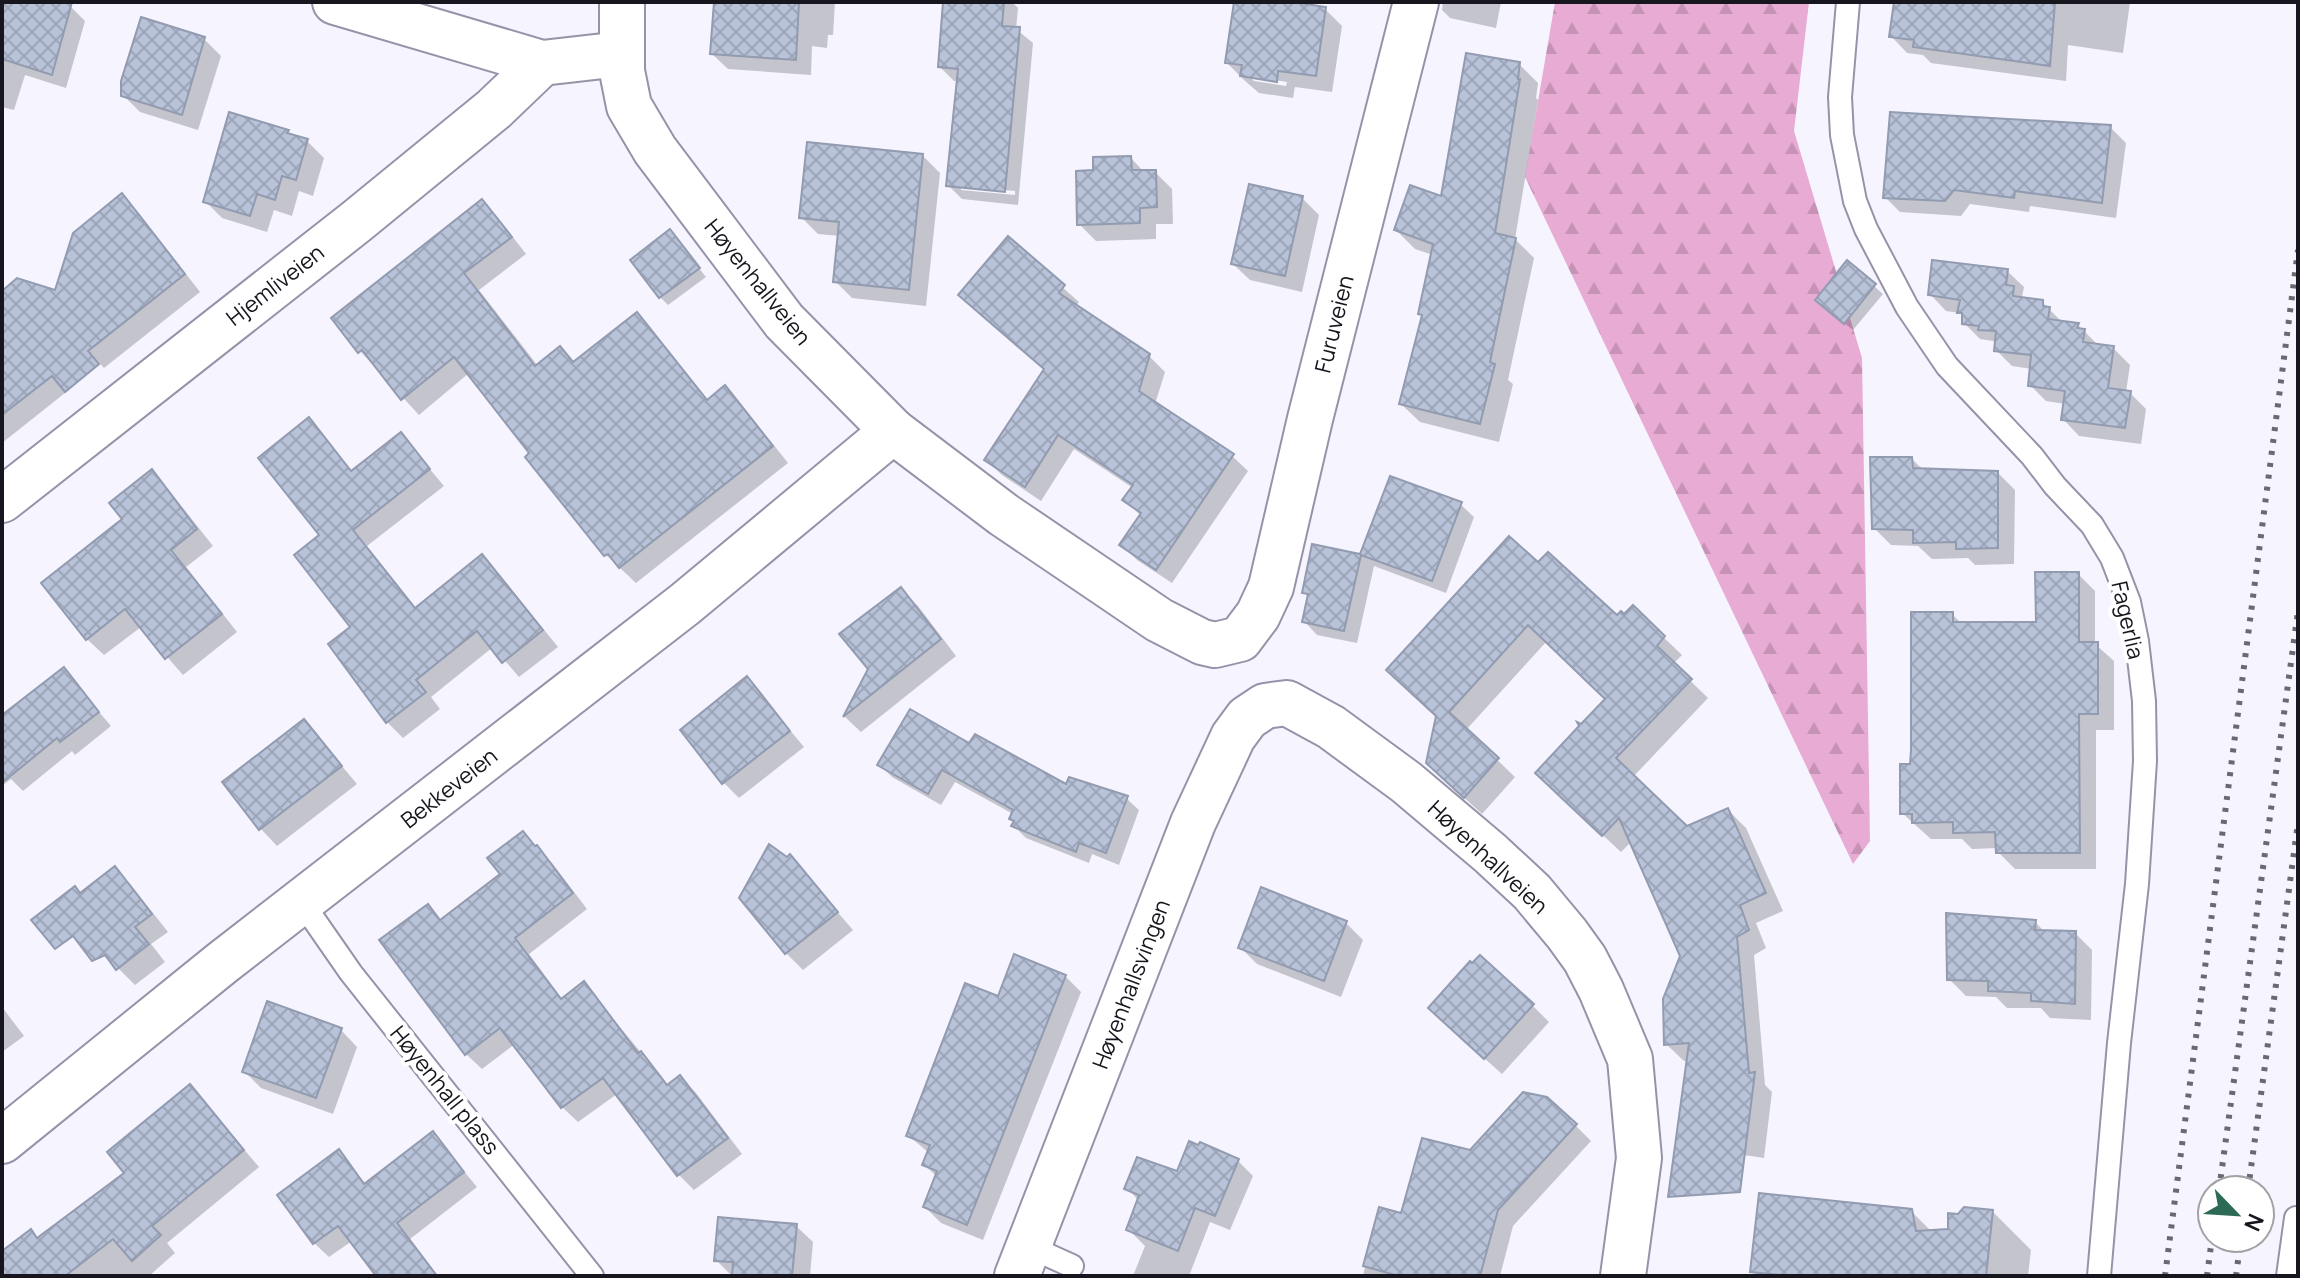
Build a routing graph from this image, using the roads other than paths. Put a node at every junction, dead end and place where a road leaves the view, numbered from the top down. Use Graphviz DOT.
graph roads {
  1 [pos="335,2"];
  2 [pos="622,2"];
  3 [pos="1416,2"];
  4 [pos="1848,2"];
  5 [pos="621,54"];
  6 [pos="542,63"];
  7 [pos="893,431"];
  8 [pos="2,500"];
  9 [pos="1240,639"];
  10 [pos="1265,706"];
  11 [pos="301,901"];
  12 [pos="2,1141"];
  13 [pos="2296,1218"];
  14 [pos="1024,1261"];
  15 [pos="1072,1266"];
  16 [pos="592,1276"];
  17 [pos="1623,1276"];
  18 [pos="2099,1276"];
  19 [pos="2288,1276"];
  1 -- 6 [label="street"];
  2 -- 5 [label="street, Høyenhallveien"];
  3 -- 9 [label="street, Furuveien"];
  4 -- 18 [label="lane, Fagerlia"];
  5 -- 6 [label="street"];
  5 -- 7 [label="street, Høyenhallveien"];
  6 -- 8 [label="street, Hjemliveien"];
  7 -- 9 [label="street, Høyenhallveien"];
  7 -- 11 [label="street, Bekkeveien"];
  10 -- 14 [label="street, Høyenhallsvingen"];
  10 -- 17 [label="street, Høyenhallveien"];
  11 -- 12 [label="street, Bekkeveien"];
  11 -- 16 [label="lane, Høyenhall plass"];
  13 -- 19 [label="lane"];
  14 -- 15 [label="lane"];
}
